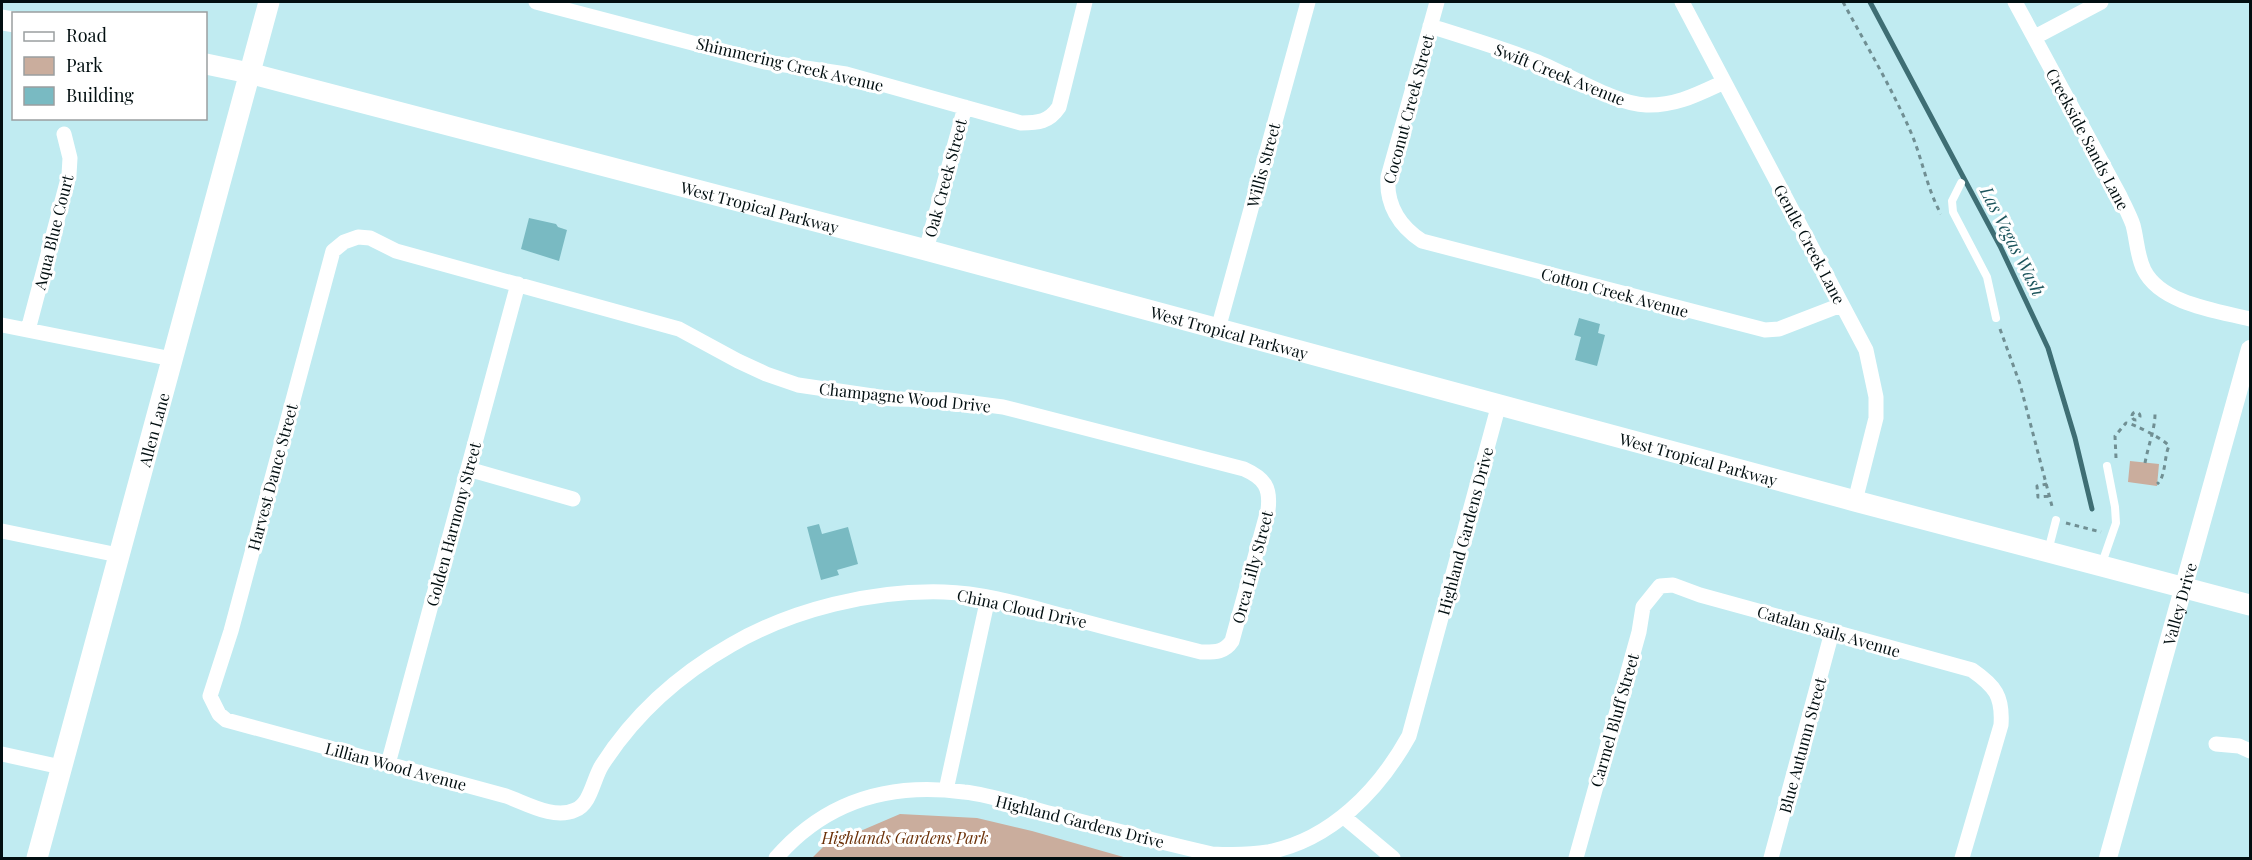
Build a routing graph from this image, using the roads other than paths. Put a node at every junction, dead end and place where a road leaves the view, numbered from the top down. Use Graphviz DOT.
graph roads {
  1 [pos="269,2"];
  2 [pos="536,2"];
  3 [pos="1085,2"];
  4 [pos="1308,2"];
  5 [pos="1437,2"];
  6 [pos="1682,2"];
  7 [pos="2015,2"];
  8 [pos="2101,2"];
  9 [pos="1430,26"];
  10 [pos="2035,37"];
  11 [pos="207,64"];
  12 [pos="249,73"];
  13 [pos="1724,82"];
  14 [pos="965,107"];
  15 [pos="64,134"];
  16 [pos="1961,183"];
  17 [pos="1396,215"];
  18 [pos="344,242"];
  19 [pos="926,250"];
  20 [pos="518,284"];
  21 [pos="1841,305"];
  22 [pos="1996,318"];
  23 [pos="2250,319"];
  24 [pos="2,325"];
  25 [pos="1218,329"];
  26 [pos="28,330"];
  27 [pos="2250,349"];
  28 [pos="172,359"];
  29 [pos="2245,389"];
  30 [pos="1499,404"];
  31 [pos="2107,466"];
  32 [pos="468,469"];
  33 [pos="1265,483"];
  34 [pos="573,499"];
  35 [pos="1855,501"];
  36 [pos="2056,520"];
  37 [pos="2,531"];
  38 [pos="2048,552"];
  39 [pos="118,555"];
  40 [pos="2101,566"];
  41 [pos="1660,586"];
  42 [pos="2183,588"];
  43 [pos="988,598"];
  44 [pos="2250,605"];
  45 [pos="1832,632"];
  46 [pos="1227,649"];
  47 [pos="219,714"];
  48 [pos="2216,744"];
  49 [pos="2250,751"];
  50 [pos="2,754"];
  51 [pos="388,764"];
  52 [pos="61,766"];
  53 [pos="946,790"];
  54 [pos="574,811"];
  55 [pos="1344,817"];
  56 [pos="37,858"];
  57 [pos="776,858"];
  58 [pos="1392,858"];
  59 [pos="1576,858"];
  60 [pos="1771,858"];
  61 [pos="1962,858"];
  62 [pos="2108,858"];
  1 -- 12 [label="main road, Allen Lane"];
  2 -- 14 [label="street, Shimmering Creek Avenue"];
  3 -- 14 [label="street, Shimmering Creek Avenue"];
  4 -- 25 [label="street, Willis Street"];
  5 -- 9 [label="street, Coconut Creek Street"];
  6 -- 13 [label="street, Gentle Creek Lane"];
  7 -- 10 [label="street, Creekside Sands Lane"];
  8 -- 10 [label="street"];
  9 -- 13 [label="street, Swift Creek Avenue"];
  9 -- 17 [label="street, Coconut Creek Street"];
  10 -- 23 [label="street, Creekside Sands Lane"];
  11 -- 12 [label="main road, West Tropical Parkway"];
  12 -- 19 [label="main road, West Tropical Parkway"];
  12 -- 28 [label="main road, Allen Lane"];
  13 -- 21 [label="street, Gentle Creek Lane"];
  14 -- 19 [label="street, Oak Creek Street"];
  15 -- 26 [label="street, Aqua Blue Court"];
  16 -- 22 [label="lane"];
  17 -- 21 [label="street, Cotton Creek Avenue"];
  18 -- 20 [label="street, Champagne Wood Drive"];
  18 -- 47 [label="street, Harvest Dance Street"];
  19 -- 25 [label="main road, West Tropical Parkway"];
  20 -- 32 [label="street, Golden Harmony Street"];
  20 -- 33 [label="street, Champagne Wood Drive"];
  21 -- 35 [label="street, Gentle Creek Lane"];
  24 -- 26 [label="street"];
  25 -- 30 [label="main road, West Tropical Parkway"];
  26 -- 28 [label="street"];
  27 -- 29 [label="street, Valley Drive"];
  28 -- 39 [label="main road, Allen Lane"];
  29 -- 42 [label="street, Valley Drive"];
  30 -- 35 [label="main road, West Tropical Parkway"];
  30 -- 55 [label="street, Highland Gardens Drive"];
  31 -- 40 [label="lane"];
  32 -- 34 [label="street"];
  32 -- 51 [label="street, Golden Harmony Street"];
  33 -- 46 [label="street, Orca Lilly Street"];
  35 -- 38 [label="main road, West Tropical Parkway"];
  36 -- 38 [label="lane"];
  37 -- 39 [label="street"];
  38 -- 40 [label="main road, West Tropical Parkway"];
  39 -- 52 [label="main road, Allen Lane"];
  40 -- 42 [label="main road, West Tropical Parkway"];
  41 -- 45 [label="street, Catalan Sails Avenue"];
  41 -- 59 [label="street, Carmel Bluff Street"];
  42 -- 44 [label="main road, West Tropical Parkway"];
  42 -- 62 [label="street, Valley Drive"];
  43 -- 46 [label="street, China Cloud Drive"];
  43 -- 53 [label="street"];
  43 -- 54 [label="street, China Cloud Drive"];
  45 -- 60 [label="street, Blue Autumn Street"];
  45 -- 61 [label="street, Catalan Sails Avenue"];
  47 -- 51 [label="street, Lillian Wood Avenue"];
  48 -- 49 [label="street"];
  50 -- 52 [label="street"];
  51 -- 54 [label="street, Lillian Wood Avenue"];
  52 -- 56 [label="main road, Allen Lane"];
  53 -- 55 [label="street, Highland Gardens Drive"];
  53 -- 57 [label="street, Highland Gardens Drive"];
  55 -- 58 [label="street"];
}
